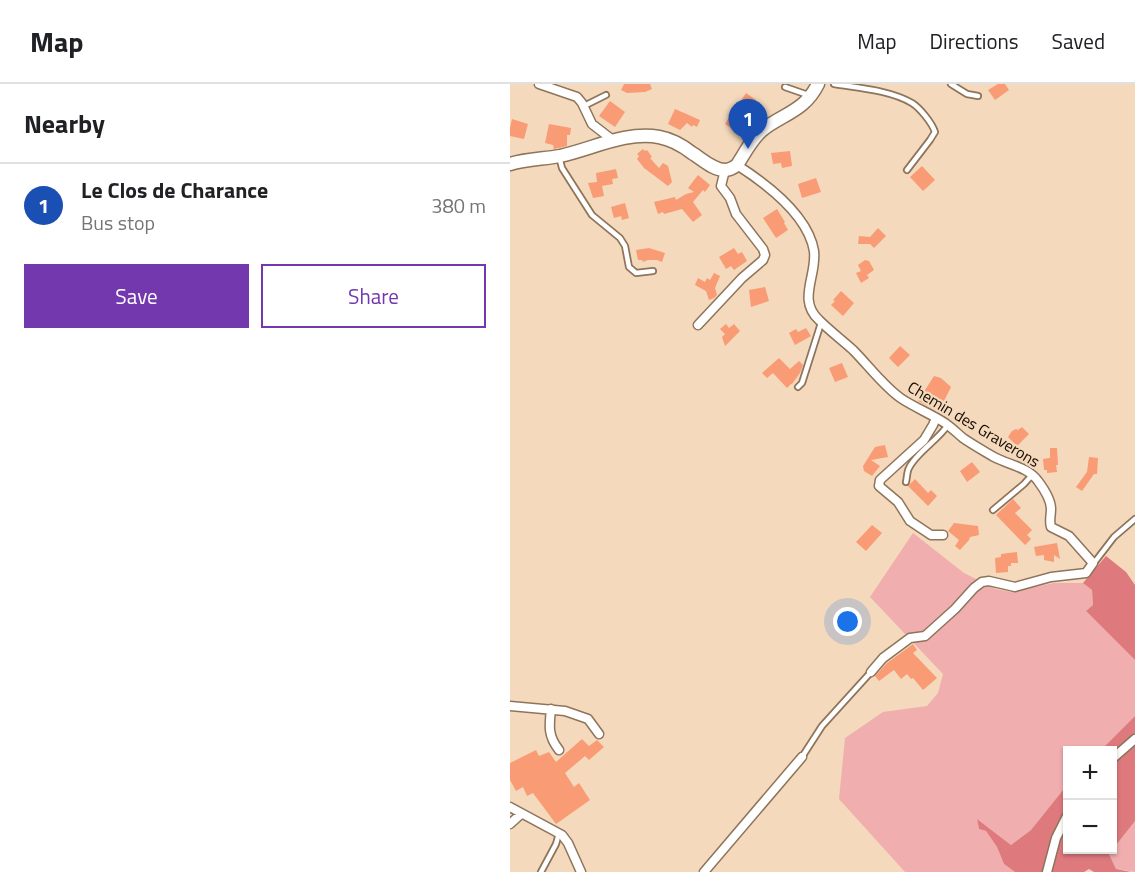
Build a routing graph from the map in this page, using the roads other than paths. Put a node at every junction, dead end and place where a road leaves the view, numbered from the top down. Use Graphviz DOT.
graph roads {
  1 [pos="539,84"];
  2 [pos="818,84"];
  3 [pos="834,84"];
  4 [pos="951,84"];
  5 [pos="785,87"];
  6 [pos="606,95"];
  7 [pos="811,95"];
  8 [pos="978,96"];
  9 [pos="584,106"];
  10 [pos="614,141"];
  11 [pos="559,156"];
  12 [pos="510,164"];
  13 [pos="731,168"];
  14 [pos="907,170"];
  15 [pos="653,272"];
  16 [pos="821,323"];
  17 [pos="698,325"];
  18 [pos="798,387"];
  19 [pos="936,418"];
  20 [pos="948,425"];
  21 [pos="1032,475"];
  22 [pos="906,482"];
  23 [pos="993,510"];
  24 [pos="1135,519"];
  25 [pos="943,535"];
  26 [pos="1094,563"];
  27 [pos="872,672"];
  28 [pos="510,706"];
  29 [pos="551,710"];
  30 [pos="599,734"];
  31 [pos="1135,739"];
  32 [pos="559,750"];
  33 [pos="1117,755"];
  34 [pos="802,757"];
  35 [pos="510,807"];
  36 [pos="521,814"];
  37 [pos="510,824"];
  38 [pos="1063,824"];
  39 [pos="559,833"];
  40 [pos="541,872"];
  41 [pos="582,872"];
  42 [pos="704,872"];
  43 [pos="1047,872"];
  1 -- 9 [label="street"];
  2 -- 7 [label="street"];
  3 -- 14 [label="lane"];
  4 -- 8 [label="lane"];
  5 -- 7 [label="lane"];
  6 -- 9 [label="lane"];
  7 -- 13 [label="street"];
  9 -- 10 [label="street"];
  10 -- 11 [label="street"];
  10 -- 13 [label="street"];
  11 -- 12 [label="street"];
  11 -- 15 [label="lane"];
  13 -- 16 [label="street, Chemin des Graverons"];
  13 -- 17 [label="street"];
  16 -- 18 [label="lane"];
  16 -- 19 [label="street, Chemin des Graverons"];
  19 -- 20 [label="street, Chemin des Graverons"];
  19 -- 25 [label="street"];
  20 -- 21 [label="street, Chemin des Graverons"];
  20 -- 22 [label="lane"];
  21 -- 23 [label="lane"];
  21 -- 26 [label="street, Chemin des Graverons"];
  24 -- 26 [label="lane"];
  26 -- 27 [label="street"];
  27 -- 34 [label="lane"];
  28 -- 29 [label="street"];
  29 -- 30 [label="street"];
  29 -- 32 [label="street"];
  31 -- 33 [label="street"];
  34 -- 42 [label="street"];
  35 -- 36 [label="street"];
  36 -- 37 [label="street"];
  36 -- 39 [label="street"];
  38 -- 43 [label="street"];
  39 -- 40 [label="lane"];
  39 -- 41 [label="street"];
}
